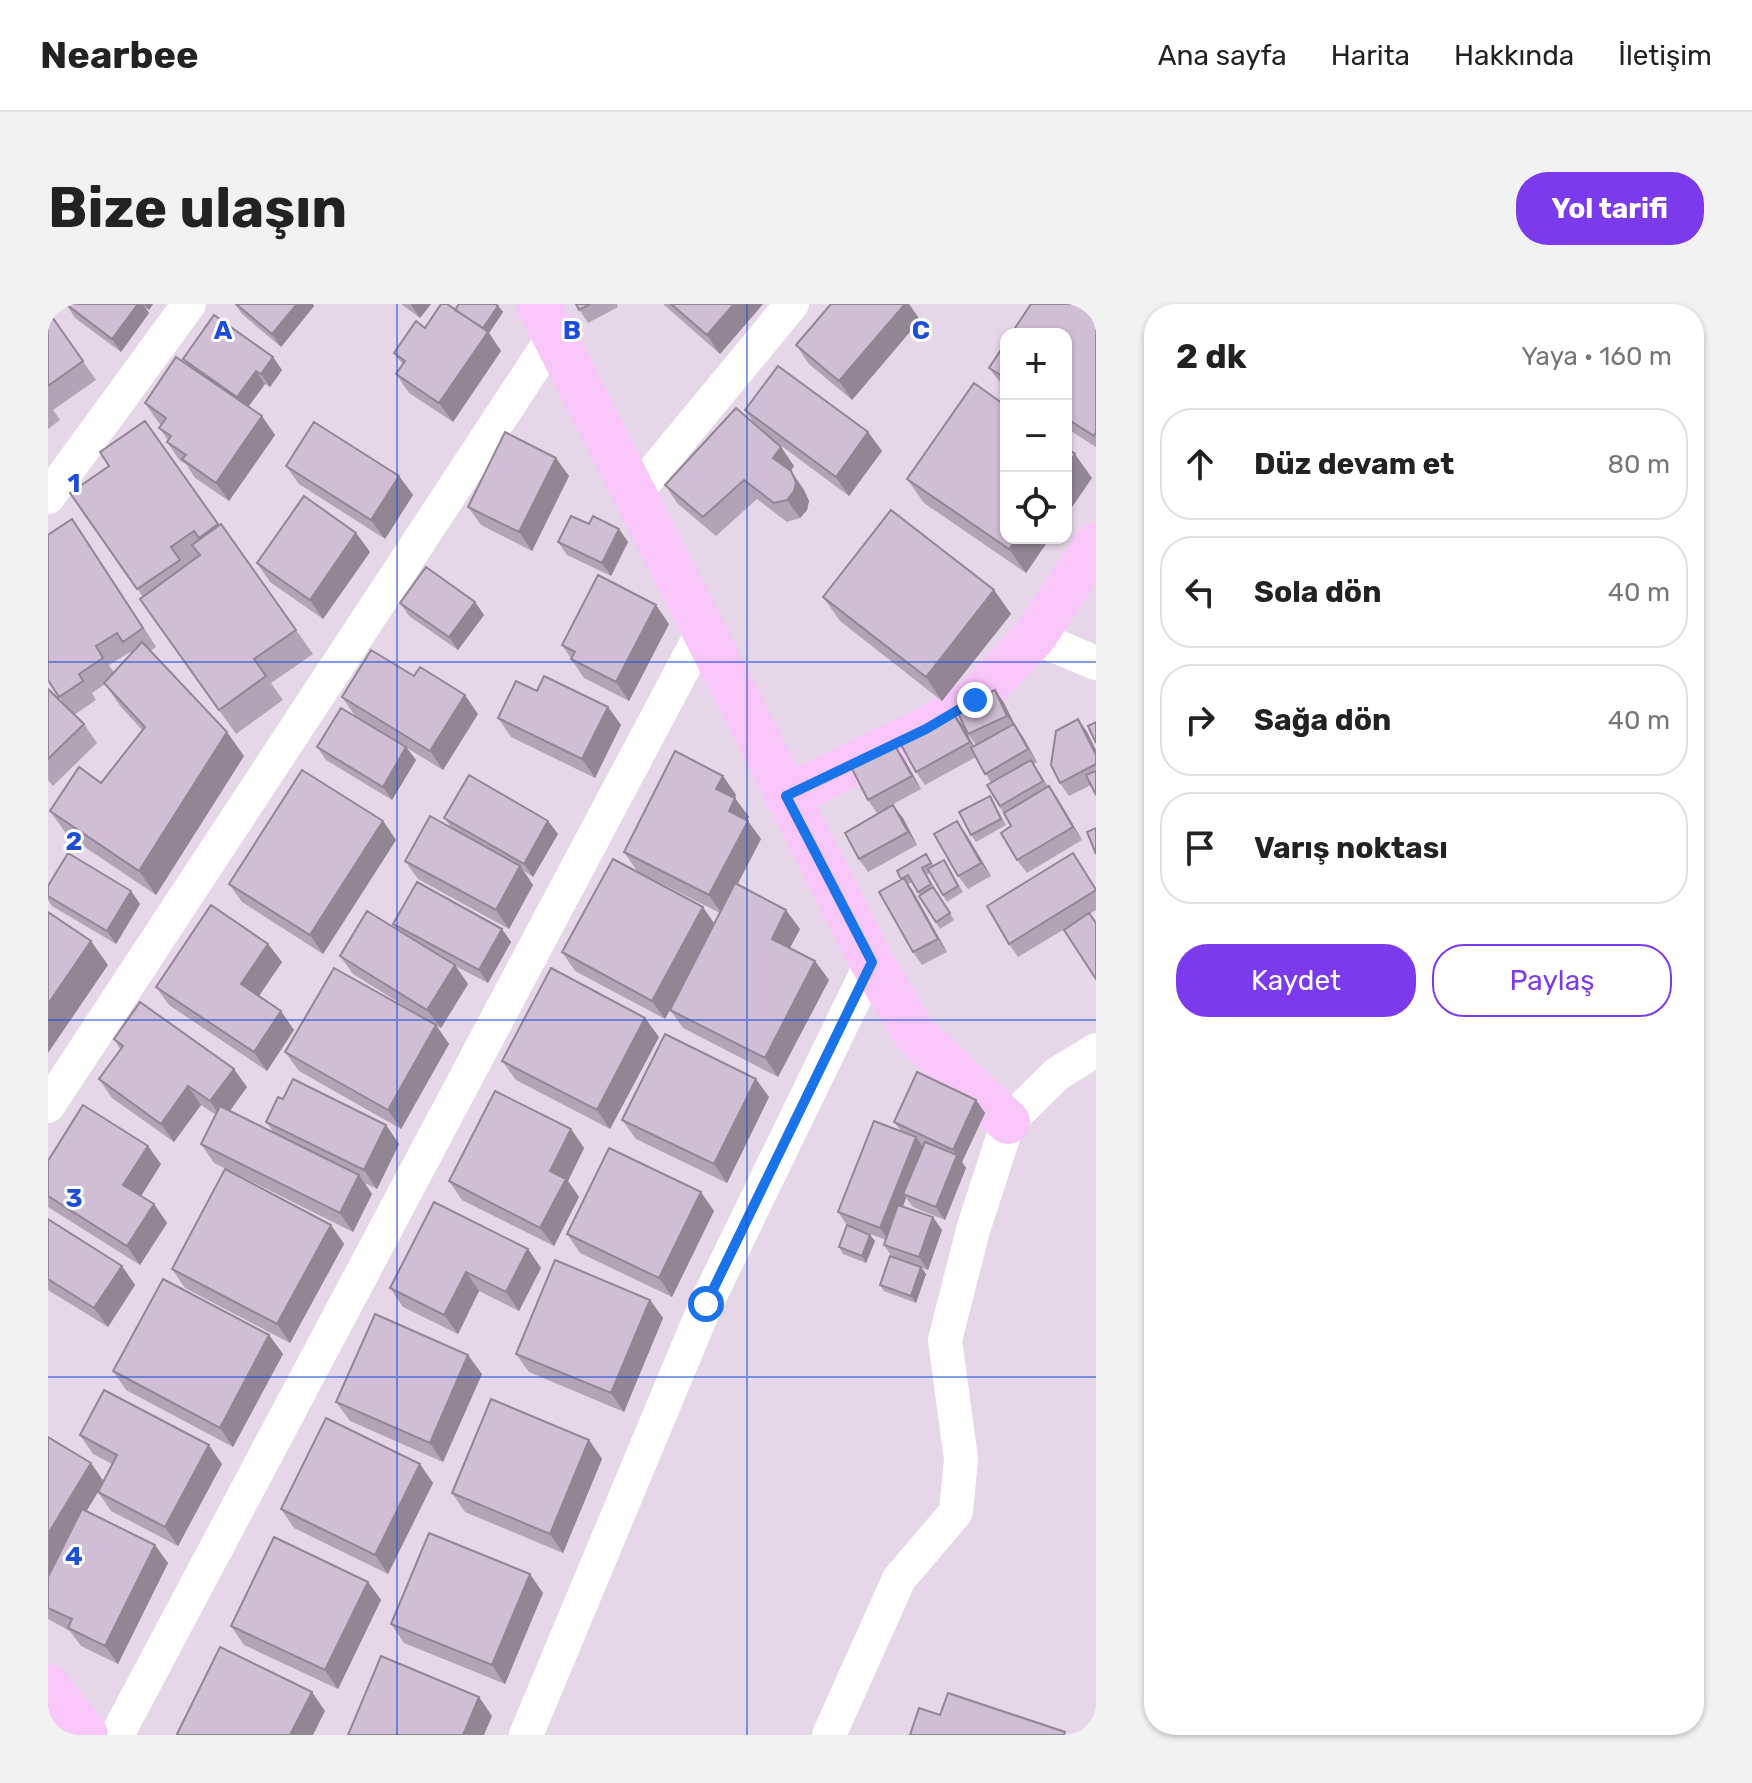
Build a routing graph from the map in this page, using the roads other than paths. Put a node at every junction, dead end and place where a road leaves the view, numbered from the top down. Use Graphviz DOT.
graph roads {
  1 [pos="189,304"];
  2 [pos="792,304"];
  3 [pos="546,320"];
  4 [pos="635,494"];
  5 [pos="48,497"];
  6 [pos="1096,544"];
  7 [pos="703,631"];
  8 [pos="1034,637"];
  9 [pos="1096,663"];
  10 [pos="786,796"];
  11 [pos="872,962"];
  12 [pos="1096,1050"];
  13 [pos="48,1106"];
  14 [pos="1008,1122"];
  15 [pos="48,1686"];
  16 [pos="86,1735"];
  17 [pos="117,1735"];
  18 [pos="526,1735"];
  19 [pos="829,1735"];
  1 -- 5 [label="street"];
  2 -- 4 [label="street"];
  3 -- 4 [label="street"];
  3 -- 13 [label="street"];
  4 -- 7 [label="street"];
  6 -- 8 [label="street"];
  7 -- 10 [label="street"];
  7 -- 17 [label="street"];
  8 -- 9 [label="street"];
  8 -- 10 [label="street"];
  10 -- 11 [label="street"];
  11 -- 14 [label="street"];
  11 -- 18 [label="street"];
  12 -- 14 [label="street"];
  14 -- 19 [label="street"];
  15 -- 16 [label="street"];
}
